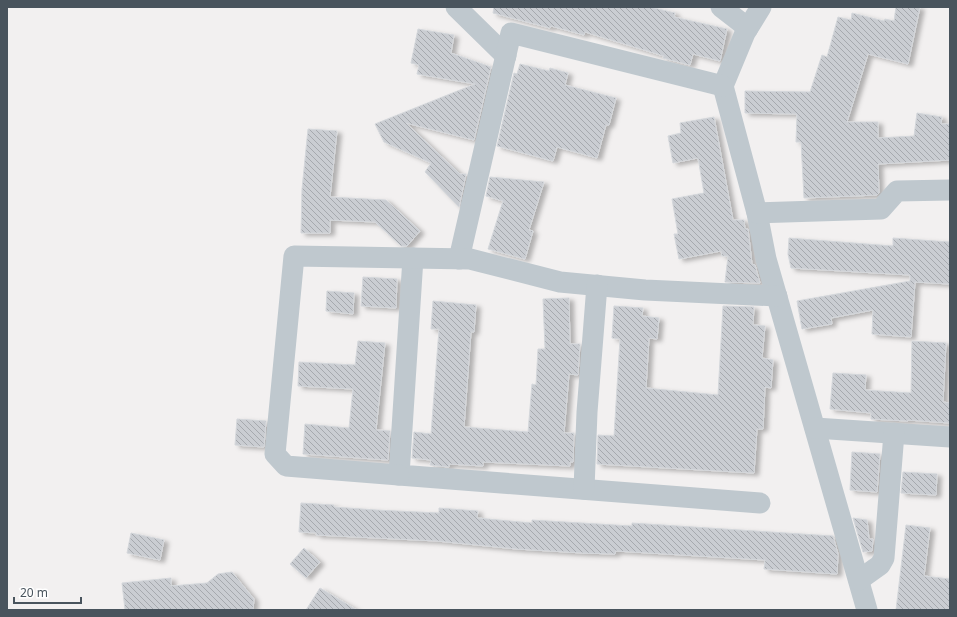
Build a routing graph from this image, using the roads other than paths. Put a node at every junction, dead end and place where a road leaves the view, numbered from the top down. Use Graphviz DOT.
graph roads {
  1 [pos="456,7"];
  2 [pos="721,7"];
  3 [pos="760,7"];
  4 [pos="748,28"];
  5 [pos="506,56"];
  6 [pos="723,86"];
  7 [pos="950,190"];
  8 [pos="757,213"];
  9 [pos="413,258"];
  10 [pos="459,259"];
  11 [pos="597,285"];
  12 [pos="777,296"];
  13 [pos="815,428"];
  14 [pos="894,433"];
  15 [pos="950,437"];
  16 [pos="399,475"];
  17 [pos="584,489"];
  18 [pos="760,503"];
  19 [pos="859,580"];
  20 [pos="867,610"];
  1 -- 5 [label="street"];
  2 -- 4 [label="street"];
  3 -- 4 [label="street"];
  4 -- 6 [label="street"];
  5 -- 6 [label="street"];
  5 -- 10 [label="street"];
  6 -- 8 [label="street"];
  7 -- 8 [label="street"];
  8 -- 12 [label="street"];
  9 -- 10 [label="street"];
  9 -- 16 [label="street"];
  9 -- 16 [label="street"];
  10 -- 11 [label="street"];
  11 -- 12 [label="street"];
  11 -- 17 [label="street"];
  12 -- 13 [label="street"];
  13 -- 14 [label="street"];
  13 -- 19 [label="street"];
  14 -- 15 [label="street"];
  14 -- 19 [label="street"];
  16 -- 17 [label="street"];
  17 -- 18 [label="street"];
  19 -- 20 [label="street"];
}
